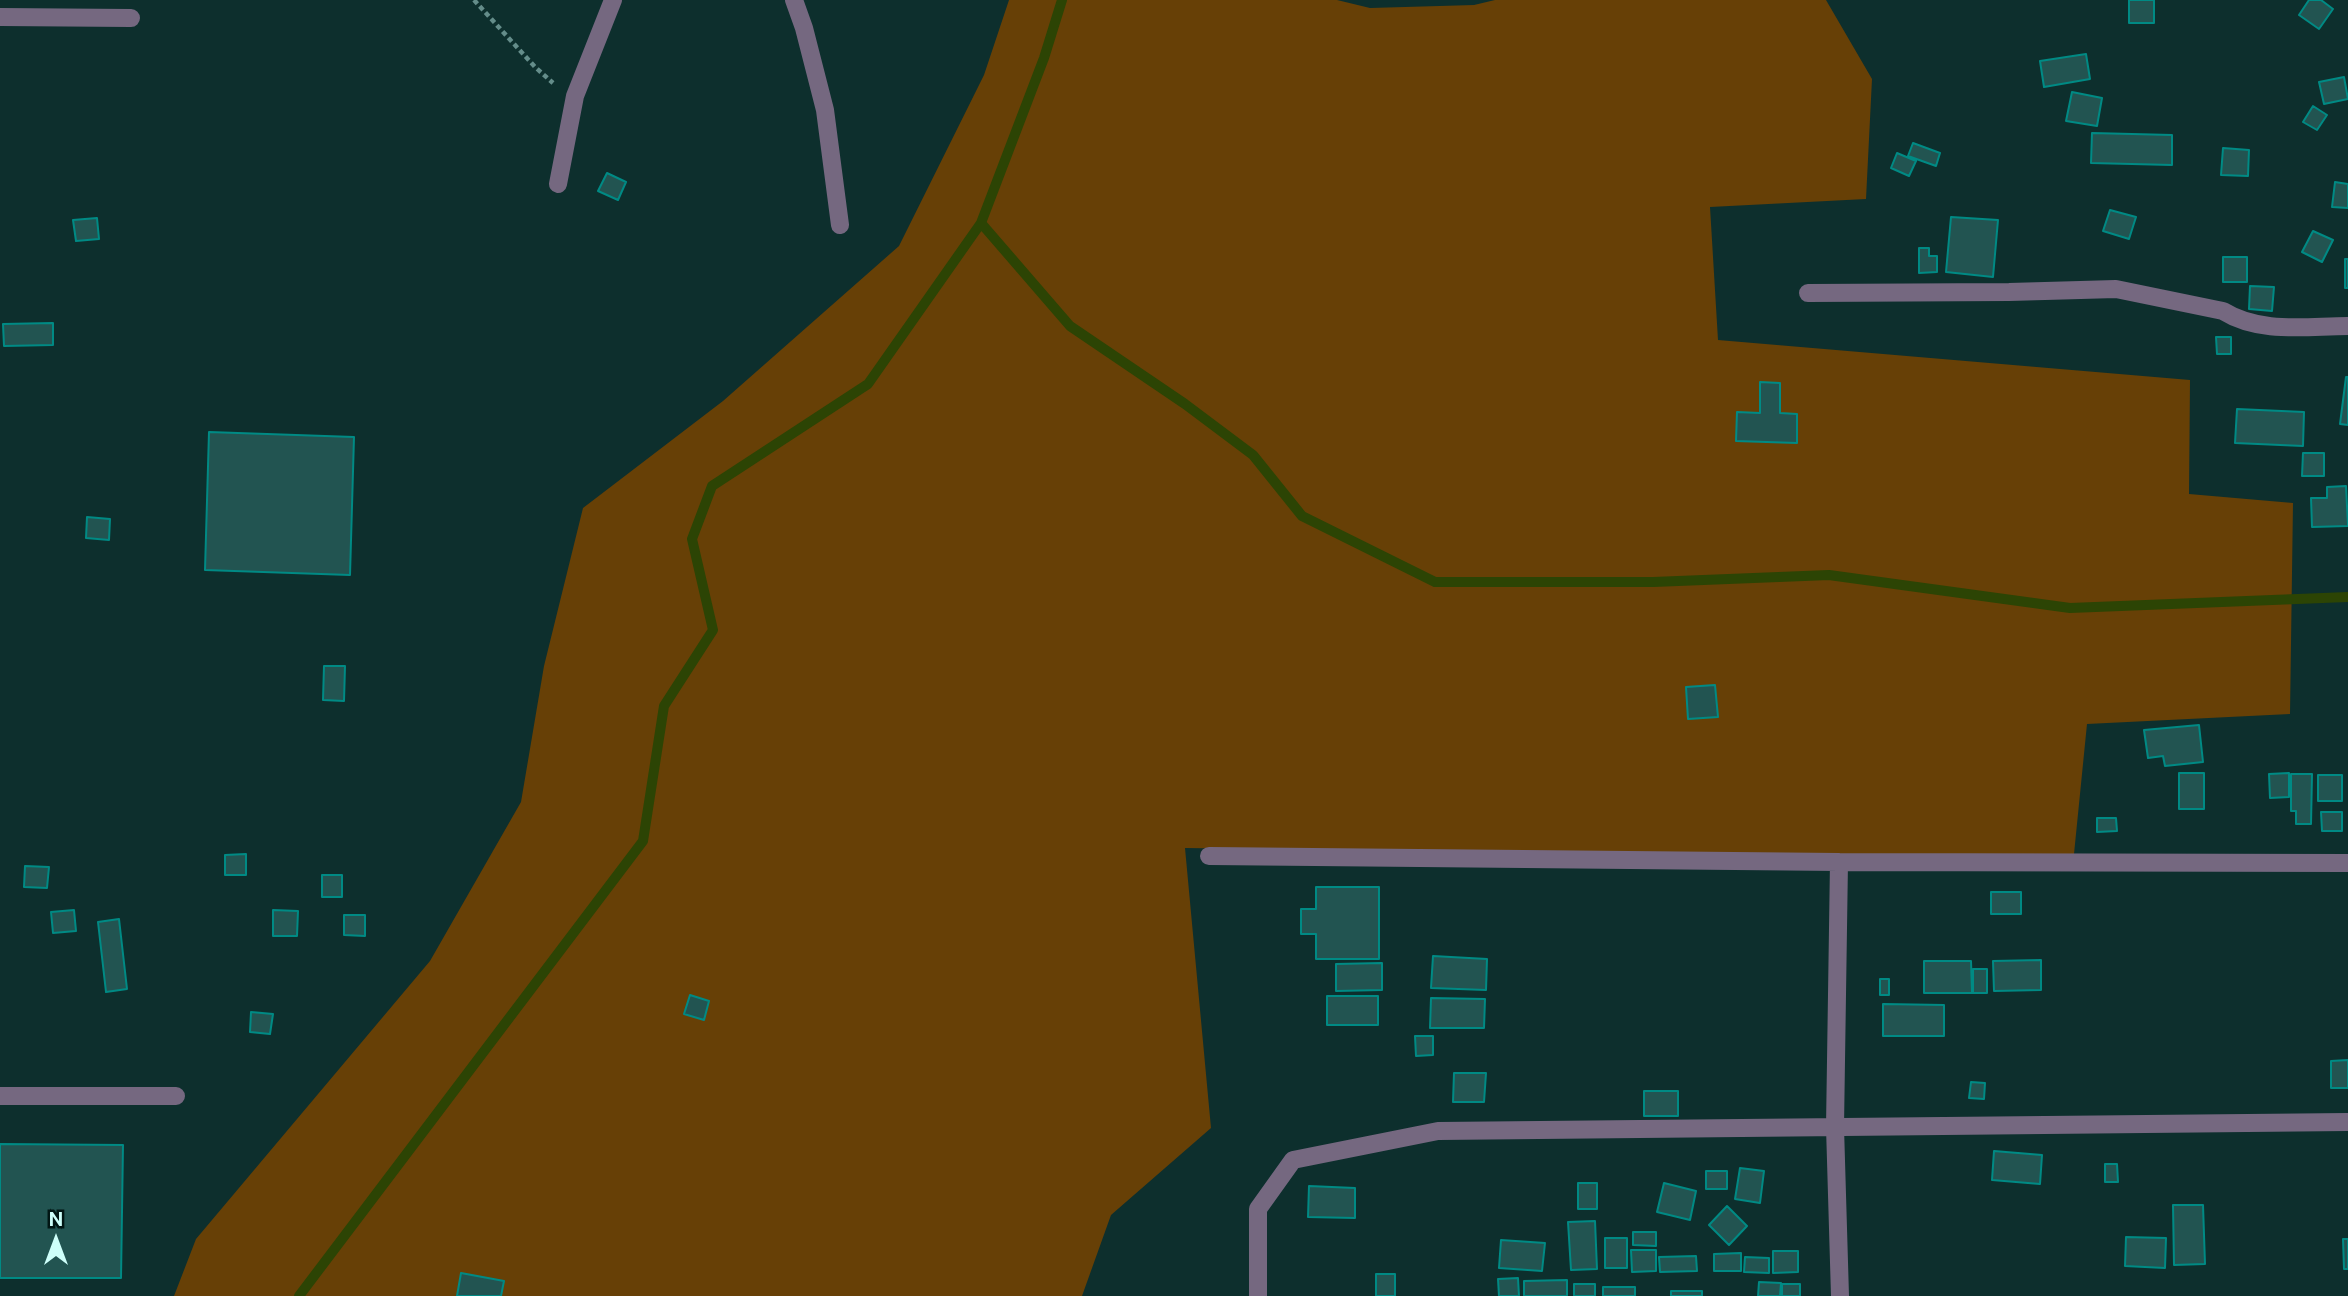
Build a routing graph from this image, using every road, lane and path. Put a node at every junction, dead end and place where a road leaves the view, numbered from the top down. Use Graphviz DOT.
graph roads {
  1 [pos="474,0"];
  2 [pos="613,0"];
  3 [pos="794,0"];
  4 [pos="0,17"];
  5 [pos="131,18"];
  6 [pos="574,100"];
  7 [pos="558,184"];
  8 [pos="840,225"];
  9 [pos="1808,293"];
  10 [pos="2348,326"];
  11 [pos="1209,856"];
  12 [pos="1839,862"];
  13 [pos="2348,863"];
  14 [pos="0,1096"];
  15 [pos="176,1096"];
  16 [pos="2348,1122"];
  17 [pos="1835,1127"];
  18 [pos="1258,1296"];
  19 [pos="1840,1296"];
  1 -- 6 [label="path"];
  2 -- 6 [label="street"];
  3 -- 8 [label="street"];
  4 -- 5 [label="street"];
  6 -- 7 [label="street"];
  9 -- 10 [label="street"];
  11 -- 12 [label="street"];
  12 -- 13 [label="street"];
  12 -- 17 [label="street"];
  14 -- 15 [label="street"];
  16 -- 17 [label="street"];
  17 -- 18 [label="street"];
  17 -- 19 [label="street"];
}
